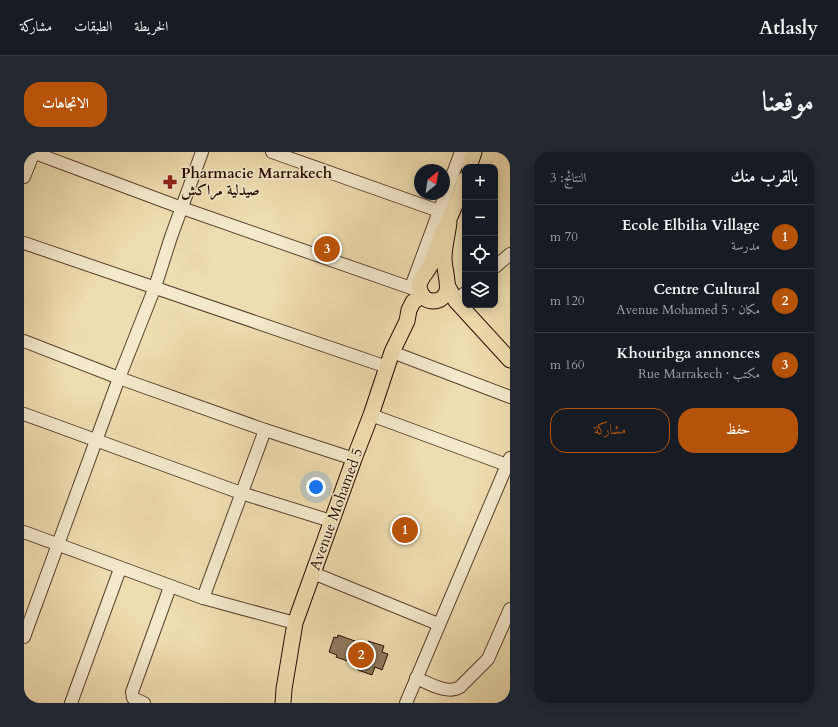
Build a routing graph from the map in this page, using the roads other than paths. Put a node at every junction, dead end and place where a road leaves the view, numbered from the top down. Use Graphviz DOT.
graph roads {
  1 [pos="33,152"];
  2 [pos="202,152"];
  3 [pos="272,152"];
  4 [pos="461,152"];
  5 [pos="474,152"];
  6 [pos="293,156"];
  7 [pos="470,164"];
  8 [pos="25,174"];
  9 [pos="462,185"];
  10 [pos="182,208"];
  11 [pos="447,216"];
  12 [pos="24,243"];
  13 [pos="510,254"];
  14 [pos="498,264"];
  15 [pos="426,274"];
  16 [pos="447,283"];
  17 [pos="155,287"];
  18 [pos="424,295"];
  19 [pos="461,297"];
  20 [pos="472,319"];
  21 [pos="24,341"];
  22 [pos="392,352"];
  23 [pos="510,360"];
  24 [pos="387,367"];
  25 [pos="119,378"];
  26 [pos="510,397"];
  27 [pos="24,414"];
  28 [pos="371,415"];
  29 [pos="265,430"];
  30 [pos="96,440"];
  31 [pos="354,459"];
  32 [pos="508,461"];
  33 [pos="505,482"];
  34 [pos="241,493"];
  35 [pos="331,521"];
  36 [pos="24,532"];
  37 [pos="58,544"];
  38 [pos="120,569"];
  39 [pos="313,573"];
  40 [pos="170,587"];
  41 [pos="203,598"];
  42 [pos="510,609"];
  43 [pos="296,623"];
  44 [pos="438,624"];
  45 [pos="24,637"];
  46 [pos="416,678"];
  47 [pos="130,699"];
  48 [pos="71,703"];
  49 [pos="144,703"];
  50 [pos="283,703"];
  51 [pos="406,703"];
  1 -- 8 [label="street"];
  1 -- 10 [label="street"];
  2 -- 10 [label="street"];
  3 -- 6 [label="street"];
  4 -- 11 [label="street"];
  5 -- 7 [label="main road"];
  6 -- 11 [label="street"];
  9 -- 11 [label="main road"];
  10 -- 17 [label="street"];
  10 -- 18 [label="street"];
  11 -- 15 [label="main road"];
  11 -- 16 [label="main road"];
  11 -- 18 [label="street"];
  12 -- 17 [label="street"];
  13 -- 14 [label="street"];
  15 -- 16 [label="main road"];
  15 -- 18 [label="main road"];
  16 -- 18 [label="main road, Avenue Mohamed 5"];
  16 -- 19 [label="main road"];
  17 -- 24 [label="street"];
  17 -- 25 [label="street"];
  18 -- 20 [label="main road"];
  18 -- 22 [label="main road, Avenue Mohamed 5"];
  19 -- 20 [label="main road"];
  20 -- 23 [label="main road"];
  21 -- 25 [label="street"];
  22 -- 24 [label="main road, Avenue Mohamed 5"];
  22 -- 26 [label="street"];
  24 -- 28 [label="main road, Avenue Mohamed 5"];
  25 -- 29 [label="street"];
  25 -- 30 [label="street"];
  27 -- 30 [label="street"];
  28 -- 31 [label="main road, Avenue Mohamed 5"];
  28 -- 32 [label="street"];
  29 -- 31 [label="street"];
  29 -- 34 [label="street"];
  30 -- 34 [label="street"];
  30 -- 37 [label="street"];
  31 -- 35 [label="main road, Avenue Mohamed 5"];
  32 -- 33 [label="street"];
  33 -- 44 [label="street"];
  34 -- 35 [label="street"];
  34 -- 41 [label="street"];
  35 -- 39 [label="main road, Avenue Mohamed 5"];
  36 -- 37 [label="street"];
  37 -- 38 [label="street"];
  37 -- 45 [label="street"];
  38 -- 40 [label="street"];
  38 -- 48 [label="street"];
  39 -- 43 [label="main road, Avenue Mohamed 5"];
  39 -- 44 [label="street"];
  40 -- 41 [label="street"];
  40 -- 47 [label="street"];
  41 -- 43 [label="street"];
  42 -- 46 [label="street"];
  43 -- 50 [label="main road, Avenue Mohamed 5"];
  44 -- 46 [label="street"];
  46 -- 51 [label="street"];
  47 -- 49 [label="street"];
}
